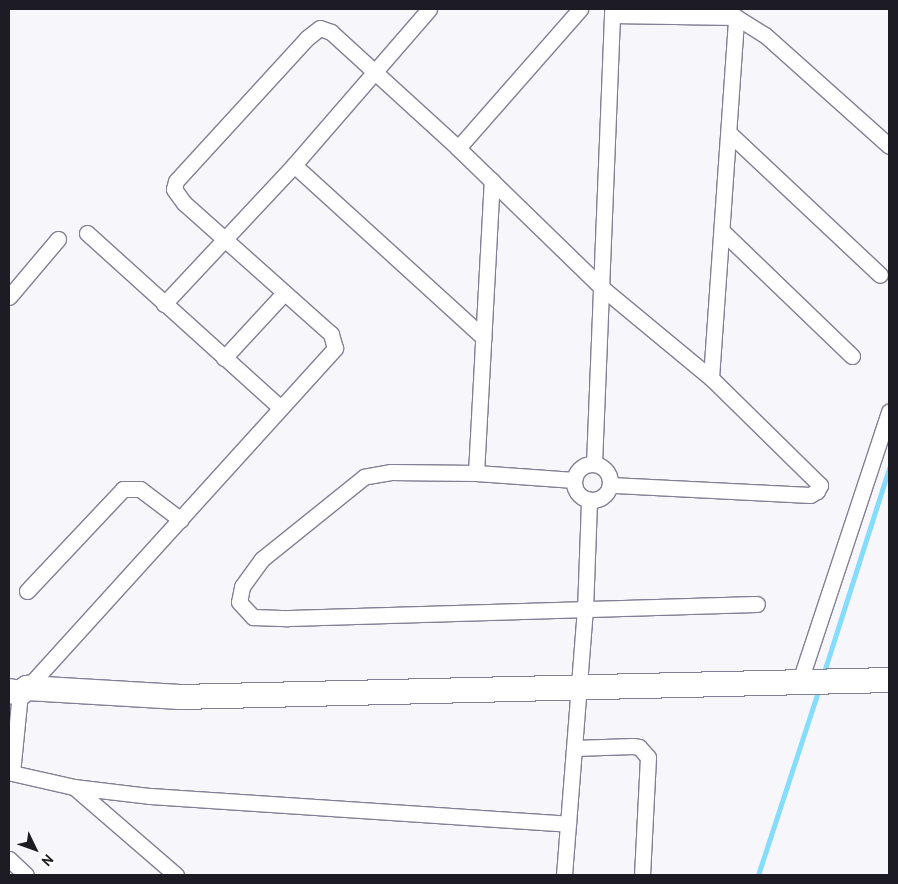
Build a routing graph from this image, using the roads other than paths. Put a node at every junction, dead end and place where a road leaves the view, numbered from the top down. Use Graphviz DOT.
graph roads {
  1 [pos="429,9"];
  2 [pos="580,9"];
  3 [pos="612,12"];
  4 [pos="736,17"];
  5 [pos="373,72"];
  6 [pos="729,133"];
  7 [pos="889,146"];
  8 [pos="458,148"];
  9 [pos="294,164"];
  10 [pos="492,180"];
  11 [pos="722,232"];
  12 [pos="87,233"];
  13 [pos="58,239"];
  14 [pos="224,239"];
  15 [pos="880,276"];
  16 [pos="601,287"];
  17 [pos="284,293"];
  18 [pos="9,297"];
  19 [pos="164,304"];
  20 [pos="483,337"];
  21 [pos="852,356"];
  22 [pos="224,358"];
  23 [pos="710,378"];
  24 [pos="281,408"];
  25 [pos="889,412"];
  26 [pos="594,464"];
  27 [pos="476,473"];
  28 [pos="574,480"];
  29 [pos="610,485"];
  30 [pos="589,500"];
  31 [pos="181,520"];
  32 [pos="27,591"];
  33 [pos="757,604"];
  34 [pos="585,611"];
  35 [pos="889,680"];
  36 [pos="808,683"];
  37 [pos="578,687"];
  38 [pos="19,690"];
  39 [pos="574,748"];
  40 [pos="10,778"];
  41 [pos="74,787"];
  42 [pos="568,824"];
  43 [pos="9,859"];
  44 [pos="26,875"];
  45 [pos="176,875"];
  46 [pos="564,875"];
  47 [pos="642,875"];
  1 -- 5 [label="street"];
  2 -- 8 [label="street"];
  3 -- 4 [label="street"];
  3 -- 16 [label="street"];
  4 -- 6 [label="street"];
  4 -- 7 [label="street"];
  5 -- 8 [label="street"];
  5 -- 9 [label="street"];
  5 -- 14 [label="street"];
  6 -- 11 [label="street"];
  6 -- 15 [label="street"];
  8 -- 10 [label="street"];
  9 -- 14 [label="street"];
  9 -- 20 [label="street"];
  10 -- 16 [label="street"];
  10 -- 20 [label="street"];
  11 -- 21 [label="street"];
  11 -- 23 [label="street"];
  12 -- 19 [label="street"];
  13 -- 18 [label="street"];
  14 -- 17 [label="street"];
  14 -- 19 [label="street"];
  16 -- 23 [label="street"];
  16 -- 26 [label="street"];
  17 -- 22 [label="street"];
  17 -- 24 [label="street"];
  19 -- 22 [label="street"];
  20 -- 27 [label="street"];
  22 -- 24 [label="street"];
  23 -- 29 [label="street"];
  24 -- 31 [label="street"];
  25 -- 36 [label="street"];
  26 -- 28 [label="street"];
  26 -- 29 [label="street"];
  27 -- 28 [label="street"];
  27 -- 34 [label="street"];
  28 -- 30 [label="street"];
  29 -- 30 [label="street"];
  30 -- 34 [label="street"];
  31 -- 32 [label="street"];
  31 -- 38 [label="street"];
  33 -- 34 [label="street"];
  34 -- 37 [label="street"];
  35 -- 36 [label="main road"];
  36 -- 37 [label="main road"];
  37 -- 38 [label="main road"];
  37 -- 39 [label="street"];
  38 -- 40 [label="street"];
  39 -- 42 [label="street"];
  39 -- 47 [label="street"];
  40 -- 41 [label="street"];
  41 -- 42 [label="street"];
  41 -- 45 [label="street"];
  42 -- 46 [label="street"];
  43 -- 44 [label="street"];
}
